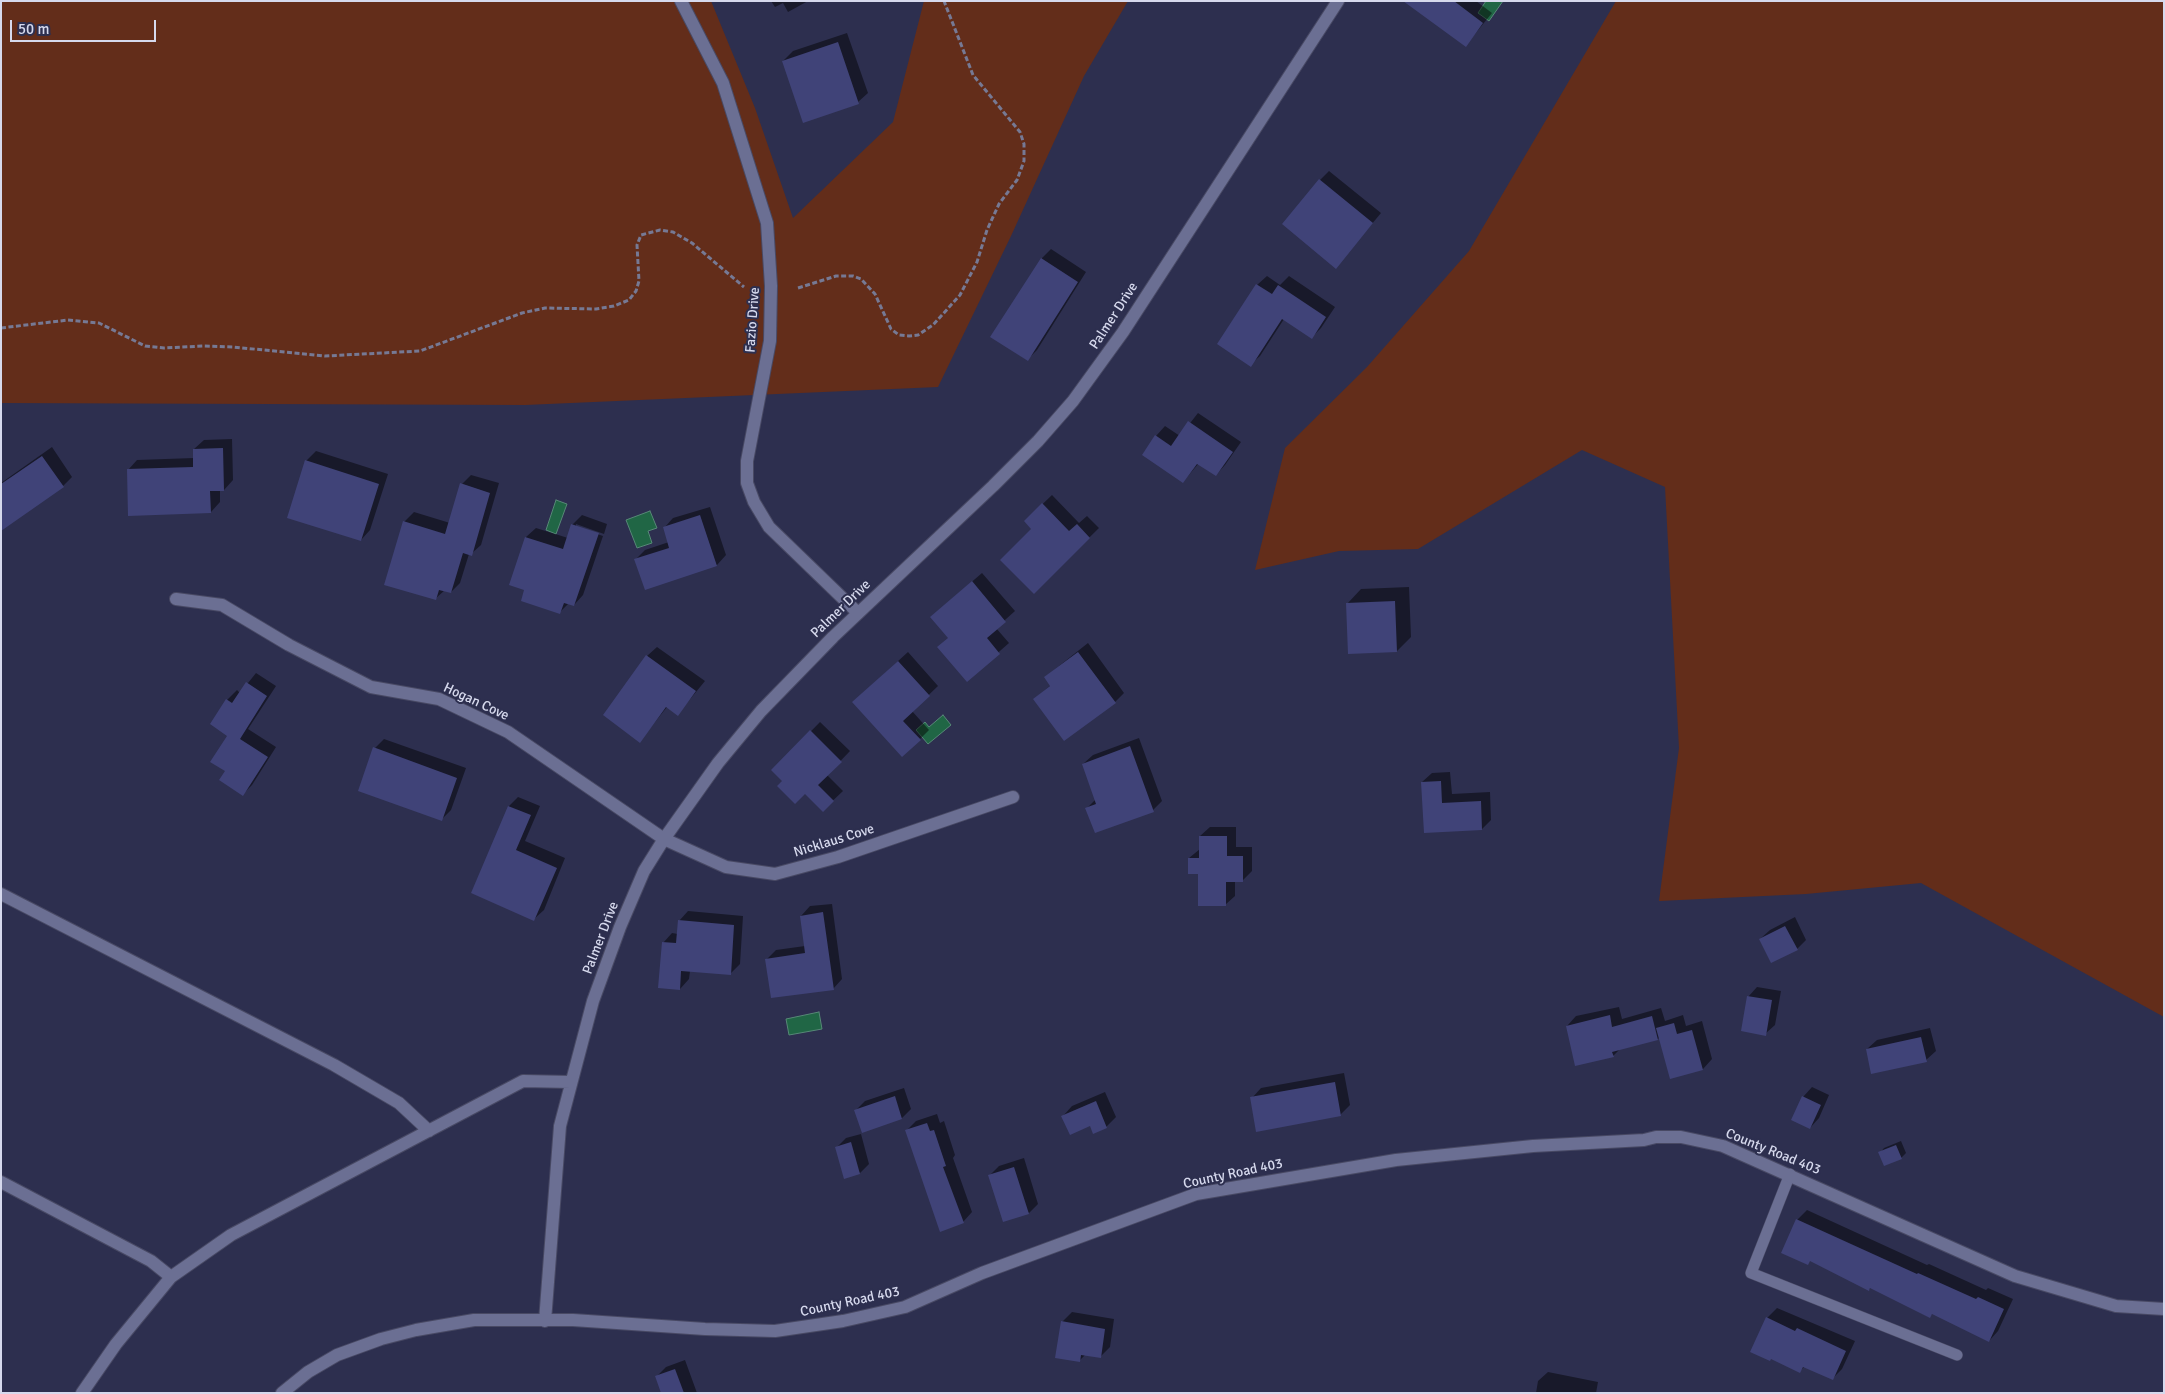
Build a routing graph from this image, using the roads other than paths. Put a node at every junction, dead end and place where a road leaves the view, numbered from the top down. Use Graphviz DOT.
graph roads {
  1 [pos="681,1"];
  2 [pos="1338,1"];
  3 [pos="176,599"];
  4 [pos="858,613"];
  5 [pos="1013,797"];
  6 [pos="664,839"];
  7 [pos="1,894"];
  8 [pos="571,1082"];
  9 [pos="429,1131"];
  10 [pos="1790,1174"];
  11 [pos="1,1182"];
  12 [pos="172,1276"];
  13 [pos="2164,1309"];
  14 [pos="545,1321"];
  15 [pos="1957,1355"];
  16 [pos="82,1393"];
  17 [pos="282,1393"];
  1 -- 4 [label="street, Fazio Drive"];
  2 -- 4 [label="street, Palmer Drive"];
  3 -- 6 [label="street, Hogan Cove"];
  4 -- 6 [label="street, Palmer Drive"];
  5 -- 6 [label="street, Nicklaus Cove"];
  6 -- 8 [label="street, Palmer Drive"];
  7 -- 9 [label="street"];
  8 -- 9 [label="street"];
  8 -- 14 [label="street, Palmer Drive"];
  9 -- 12 [label="street"];
  10 -- 13 [label="street, County Road 403"];
  10 -- 14 [label="street, County Road 403"];
  10 -- 15 [label="lane"];
  11 -- 12 [label="street"];
  12 -- 16 [label="street"];
  14 -- 17 [label="street, County Road 403"];
}
